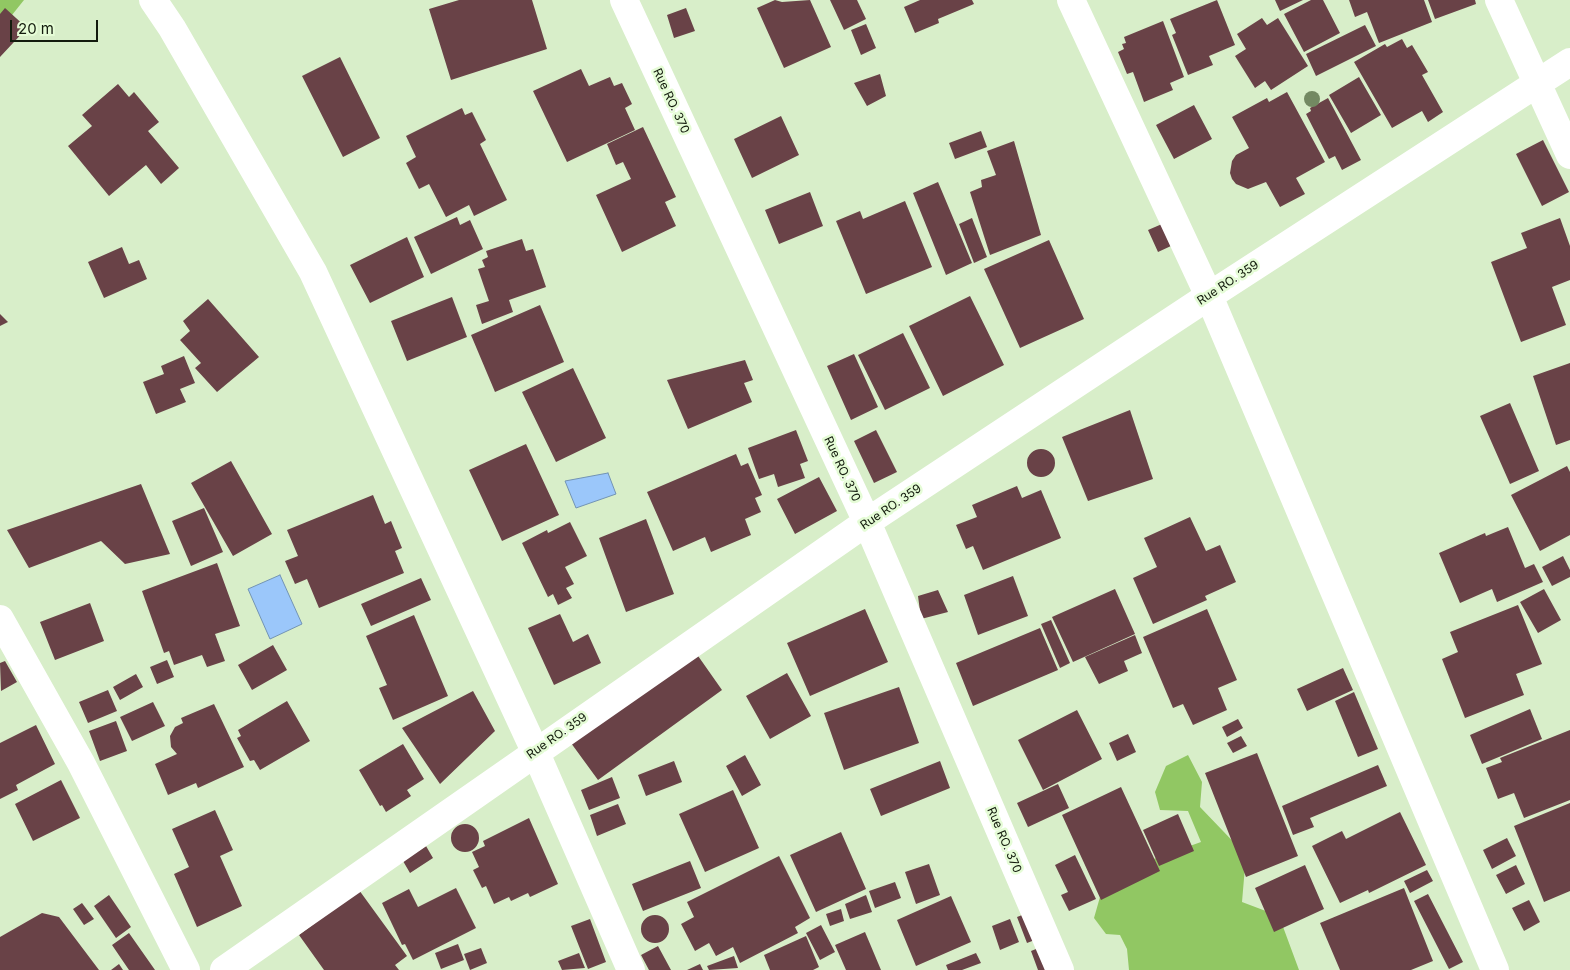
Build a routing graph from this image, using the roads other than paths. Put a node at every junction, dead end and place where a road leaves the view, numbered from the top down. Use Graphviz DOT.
graph roads {
  1 [pos="153,0"];
  2 [pos="624,0"];
  3 [pos="1071,0"];
  4 [pos="1499,0"];
  5 [pos="1570,62"];
  6 [pos="1537,82"];
  7 [pos="1570,155"];
  8 [pos="1209,296"];
  9 [pos="867,522"];
  10 [pos="0,618"];
  11 [pos="536,751"];
  12 [pos="186,970"];
  13 [pos="224,970"];
  14 [pos="631,970"];
  15 [pos="1060,970"];
  16 [pos="1495,970"];
  1 -- 11 [label="street"];
  2 -- 9 [label="street, Rue RO. 370"];
  3 -- 8 [label="street"];
  4 -- 6 [label="street"];
  5 -- 6 [label="street, Rue RO. 359"];
  6 -- 7 [label="street"];
  6 -- 8 [label="street, Rue RO. 359"];
  8 -- 9 [label="street, Rue RO. 359"];
  8 -- 16 [label="street"];
  9 -- 11 [label="street, Rue RO. 359"];
  9 -- 15 [label="street, Rue RO. 370"];
  10 -- 12 [label="street"];
  11 -- 13 [label="street, Rue RO. 359"];
  11 -- 14 [label="street"];
}
